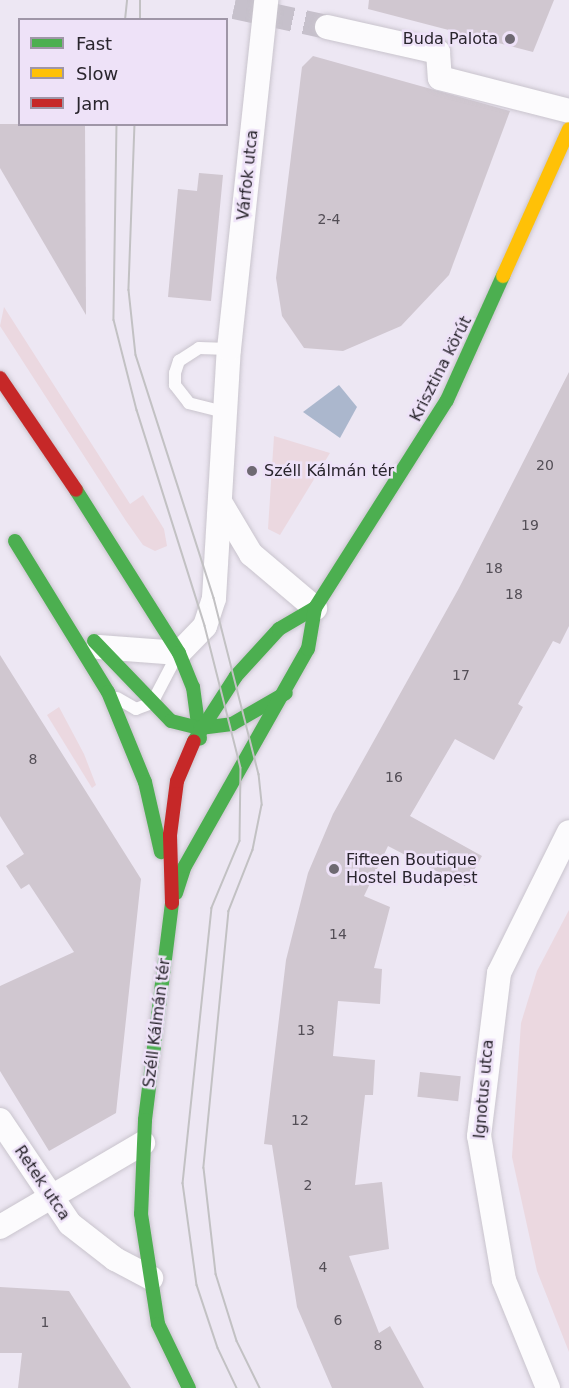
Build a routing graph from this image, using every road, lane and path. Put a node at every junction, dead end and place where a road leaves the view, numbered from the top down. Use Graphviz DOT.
graph roads {
  1 [pos="266,0"];
  2 [pos="327,27"];
  3 [pos="569,111"];
  4 [pos="569,129"];
  5 [pos="230,349"];
  6 [pos="0,378"];
  7 [pos="224,412"];
  8 [pos="219,500"];
  9 [pos="5,526"];
  10 [pos="15,541"];
  11 [pos="315,608"];
  12 [pos="99,647"];
  13 [pos="253,657"];
  14 [pos="188,658"];
  15 [pos="225,666"];
  16 [pos="108,692"];
  17 [pos="286,693"];
  18 [pos="152,703"];
  19 [pos="200,728"];
  20 [pos="198,777"];
  21 [pos="191,821"];
  22 [pos="569,832"];
  23 [pos="185,866"];
  24 [pos="172,903"];
  25 [pos="0,1120"];
  26 [pos="143,1143"];
  27 [pos="51,1200"];
  28 [pos="0,1227"];
  29 [pos="151,1278"];
  30 [pos="189,1388"];
  31 [pos="548,1388"];
  1 -- 5 [label="street, Várfok utca"];
  2 -- 3 [label="street"];
  4 -- 11 [label="main road, Krisztina körút"];
  5 -- 7 [label="street, Várfok utca"];
  5 -- 7 [label="lane"];
  6 -- 14 [label="main road"];
  7 -- 8 [label="street, Várfok utca"];
  8 -- 11 [label="street"];
  8 -- 14 [label="street, Várfok utca"];
  9 -- 10 [label="main road"];
  10 -- 12 [label="main road"];
  10 -- 16 [label="main road"];
  11 -- 13 [label="main road, Krisztina körút"];
  11 -- 17 [label="main road, Krisztina körút"];
  12 -- 14 [label="street"];
  12 -- 18 [label="main road"];
  13 -- 15 [label="main road"];
  13 -- 19 [label="main road, Széll Kálmán tér"];
  14 -- 18 [label="lane"];
  14 -- 19 [label="main road"];
  16 -- 18 [label="lane"];
  16 -- 24 [label="main road"];
  17 -- 19 [label="main road"];
  17 -- 23 [label="main road, Széll Kálmán tér"];
  18 -- 19 [label="main road"];
  19 -- 20 [label="main road"];
  19 -- 24 [label="main road, Széll Kálmán tér"];
  21 -- 23 [label="main road, Széll Kálmán tér"];
  22 -- 31 [label="street, Ignotus utca"];
  23 -- 24 [label="main road, Széll Kálmán tér"];
  24 -- 26 [label="main road, Széll Kálmán tér"];
  25 -- 27 [label="street, Retek utca"];
  26 -- 27 [label="street"];
  26 -- 29 [label="main road, Széll Kálmán tér"];
  27 -- 28 [label="street"];
  27 -- 29 [label="street, Retek utca"];
  29 -- 30 [label="main road, Széll Kálmán tér"];
}
